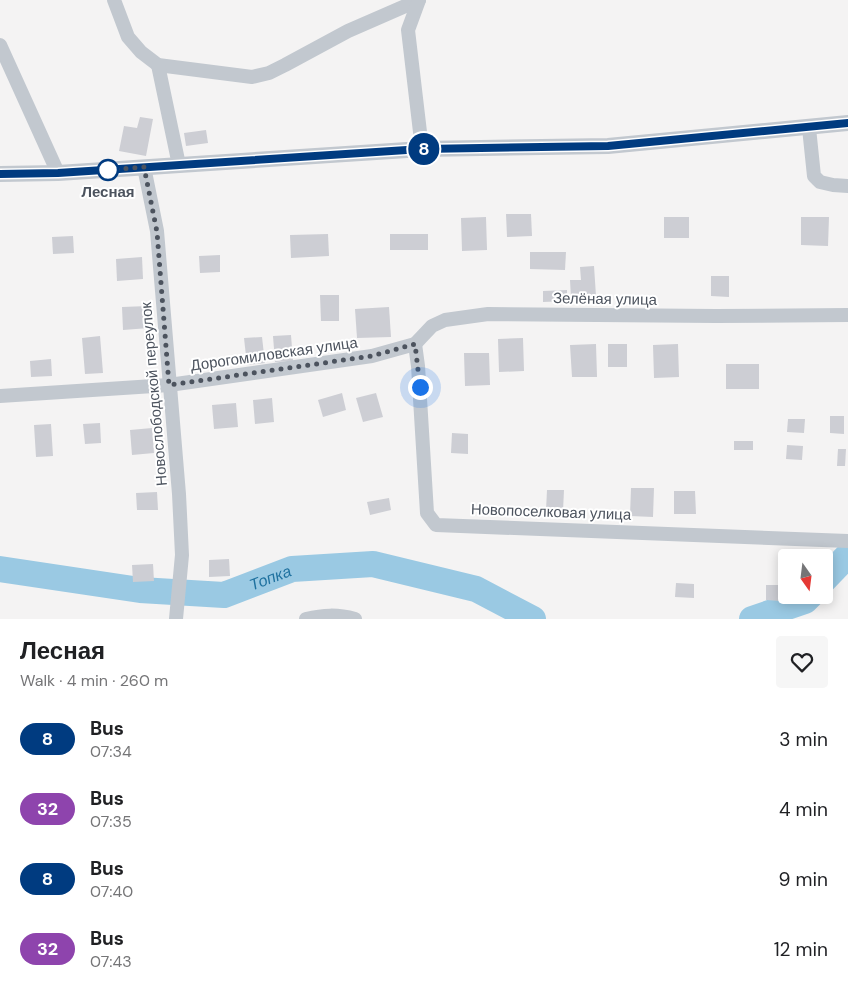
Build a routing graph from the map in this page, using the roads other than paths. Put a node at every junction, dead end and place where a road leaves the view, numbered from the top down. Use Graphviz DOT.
graph roads {
  1 [pos="114,0"];
  2 [pos="419,0"];
  3 [pos="0,45"];
  4 [pos="158,65"];
  5 [pos="848,123"];
  6 [pos="809,128"];
  7 [pos="422,149"];
  8 [pos="179,165"];
  9 [pos="144,167"];
  10 [pos="58,173"];
  11 [pos="0,174"];
  12 [pos="848,186"];
  13 [pos="848,315"];
  14 [pos="415,344"];
  15 [pos="169,385"];
  16 [pos="0,396"];
  17 [pos="848,541"];
  18 [pos="176,619"];
  19 [pos="306,619"];
  20 [pos="355,619"];
  1 -- 4 [label="street"];
  2 -- 4 [label="street"];
  2 -- 7 [label="street"];
  3 -- 10 [label="street"];
  4 -- 8 [label="street"];
  5 -- 6 [label="street"];
  6 -- 7 [label="street"];
  6 -- 12 [label="street"];
  7 -- 8 [label="street"];
  8 -- 9 [label="street"];
  9 -- 10 [label="street"];
  9 -- 15 [label="street, Новослободской переулок"];
  10 -- 11 [label="street"];
  13 -- 14 [label="street, Зелёная улица"];
  14 -- 15 [label="street, Дорогомиловская улица"];
  14 -- 17 [label="street, Новопоселковая улица"];
  15 -- 16 [label="street, Дорогомиловская улица"];
  15 -- 18 [label="street, Новослободской переулок"];
  19 -- 20 [label="street"];
}
